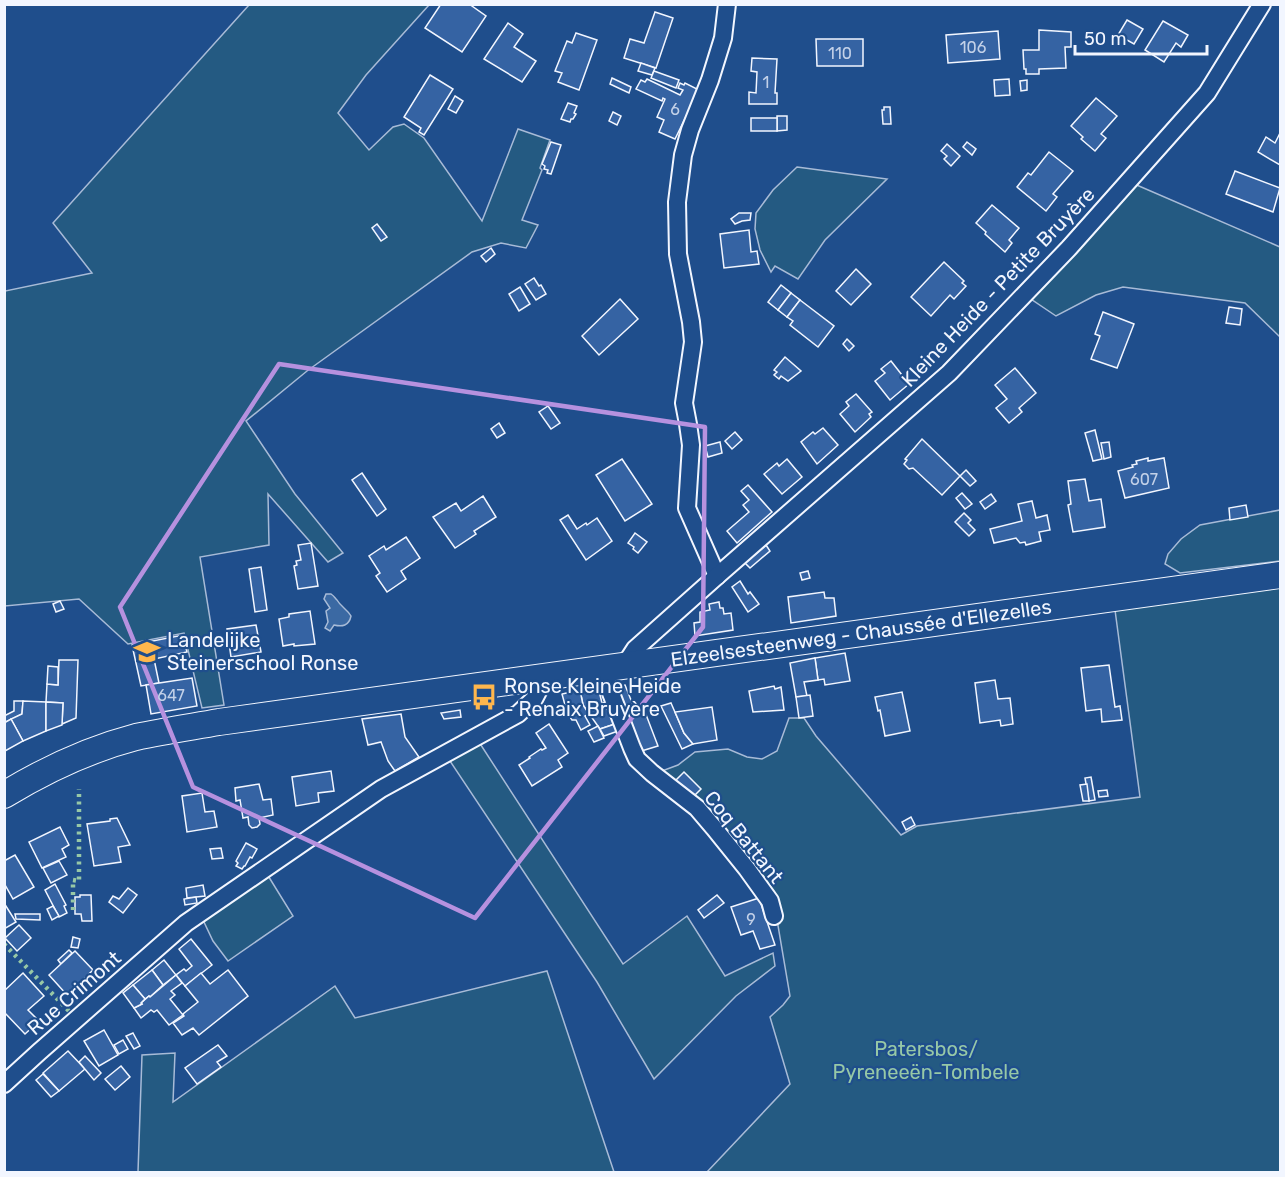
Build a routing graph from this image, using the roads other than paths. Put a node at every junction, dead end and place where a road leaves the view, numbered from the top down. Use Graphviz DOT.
graph roads {
  1 [pos="727,4"];
  2 [pos="1262,4"];
  3 [pos="1281,575"];
  4 [pos="717,576"];
  5 [pos="614,667"];
  6 [pos="546,676"];
  7 [pos="4,795"];
  8 [pos="774,916"];
  9 [pos="4,1084"];
  1 -- 4 [label="street"];
  2 -- 4 [label="street, Kleine Heide - Petite Bruyère"];
  3 -- 5 [label="main road, Elzeelsesteenweg - Chaussée d'Ellezelles"];
  4 -- 5 [label="street, Kleine Heide - Petite Bruyère"];
  5 -- 6 [label="main road, Elzeelsesteenweg - Chaussée d'Ellezelles"];
  5 -- 8 [label="street, Coq Battant"];
  6 -- 7 [label="main road, Elzeelsesteenweg - Chaussée d'Ellezelles"];
  6 -- 9 [label="street, Rue Crimont"];
}
